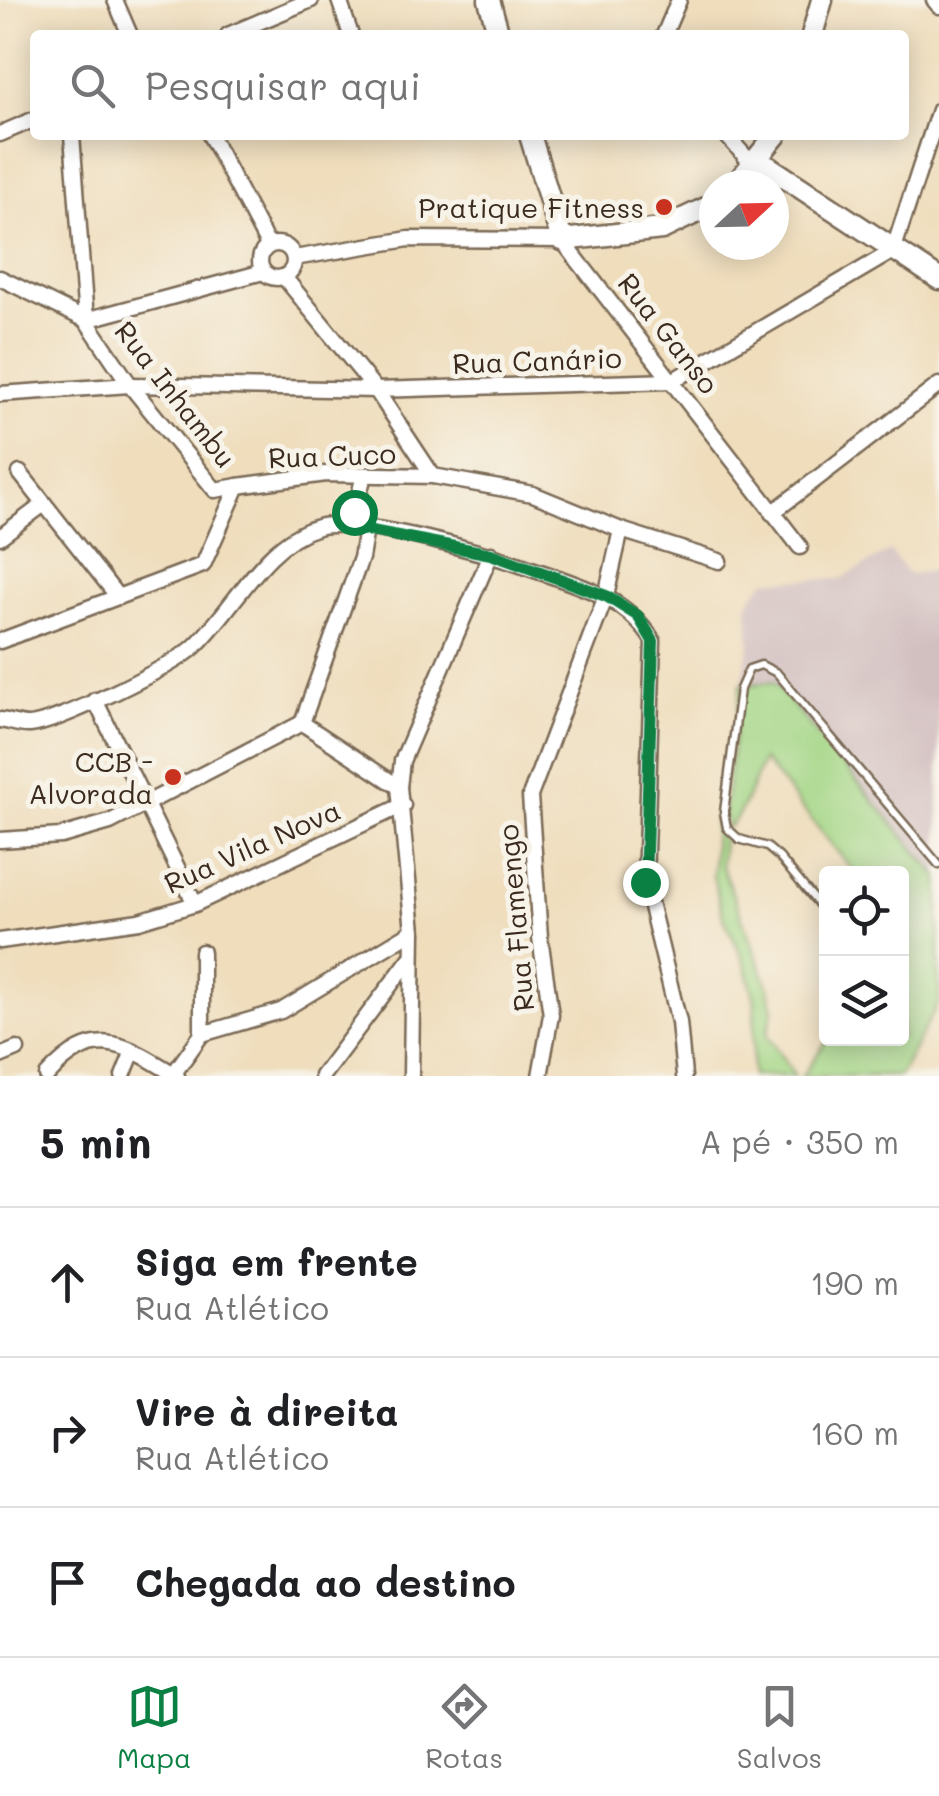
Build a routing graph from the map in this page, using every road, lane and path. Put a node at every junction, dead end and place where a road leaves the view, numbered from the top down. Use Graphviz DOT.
graph roads {
  1 [pos="115,0"];
  2 [pos="311,0"];
  3 [pos="340,0"];
  4 [pos="489,0"];
  5 [pos="679,0"];
  6 [pos="822,0"];
  7 [pos="934,0"];
  8 [pos="939,6"];
  9 [pos="128,30"];
  10 [pos="240,30"];
  11 [pos="349,30"];
  12 [pos="498,30"];
  13 [pos="666,30"];
  14 [pos="813,30"];
  15 [pos="939,110"];
  16 [pos="30,121"];
  17 [pos="0,134"];
  18 [pos="72,140"];
  19 [pos="213,140"];
  20 [pos="532,140"];
  21 [pos="731,140"];
  22 [pos="772,140"];
  23 [pos="754,166"];
  24 [pos="750,170"];
  25 [pos="699,211"];
  26 [pos="562,240"];
  27 [pos="268,246"];
  28 [pos="892,251"];
  29 [pos="294,258"];
  30 [pos="263,272"];
  31 [pos="284,277"];
  32 [pos="0,278"];
  33 [pos="939,279"];
  34 [pos="86,320"];
  35 [pos="672,381"];
  36 [pos="130,385"];
  37 [pos="939,386"];
  38 [pos="376,390"];
  39 [pos="0,394"];
  40 [pos="20,473"];
  41 [pos="364,476"];
  42 [pos="434,476"];
  43 [pos="238,486"];
  44 [pos="44,504"];
  45 [pos="772,513"];
  46 [pos="358,528"];
  47 [pos="621,530"];
  48 [pos="0,538"];
  49 [pos="800,547"];
  50 [pos="491,554"];
  51 [pos="719,561"];
  52 [pos="606,596"];
  53 [pos="118,597"];
  54 [pos="0,642"];
  55 [pos="95,700"];
  56 [pos="0,720"];
  57 [pos="302,723"];
  58 [pos="399,788"];
  59 [pos="403,804"];
  60 [pos="150,805"];
  61 [pos="0,840"];
  62 [pos="939,865"];
  63 [pos="195,904"];
  64 [pos="819,904"];
  65 [pos="414,931"];
  66 [pos="0,940"];
  67 [pos="202,952"];
  68 [pos="410,958"];
  69 [pos="202,1034"];
  70 [pos="17,1050"];
  71 [pos="133,1050"];
  72 [pos="0,1056"];
  73 [pos="174,1075"];
  74 [pos="47,1076"];
  75 [pos="123,1076"];
  76 [pos="322,1076"];
  77 [pos="411,1076"];
  78 [pos="540,1076"];
  79 [pos="684,1076"];
  1 -- 9 [label="street"];
  2 -- 10 [label="street"];
  3 -- 11 [label="street"];
  4 -- 12 [label="street"];
  5 -- 13 [label="street"];
  6 -- 14 [label="street"];
  7 -- 8 [label="street"];
  15 -- 28 [label="street"];
  16 -- 17 [label="street"];
  18 -- 34 [label="street, Rua Inhambu"];
  19 -- 27 [label="street"];
  20 -- 26 [label="street, Rua Ganso"];
  21 -- 23 [label="street"];
  22 -- 23 [label="street"];
  23 -- 24 [label="street"];
  23 -- 28 [label="street"];
  25 -- 26 [label="street"];
  26 -- 29 [label="street"];
  26 -- 35 [label="street, Rua Ganso"];
  27 -- 29 [label="street"];
  27 -- 30 [label="street"];
  28 -- 33 [label="street"];
  28 -- 35 [label="street, Rua Canário"];
  29 -- 31 [label="street"];
  30 -- 31 [label="street"];
  30 -- 34 [label="street"];
  31 -- 38 [label="street"];
  32 -- 34 [label="street"];
  34 -- 36 [label="street, Rua Inhambu"];
  35 -- 38 [label="street, Rua Canário"];
  35 -- 45 [label="street, Rua Ganso"];
  36 -- 38 [label="street, Rua Canário"];
  36 -- 39 [label="street, Rua Canário"];
  36 -- 43 [label="street, Rua Inhambu"];
  37 -- 45 [label="street"];
  38 -- 42 [label="street"];
  40 -- 44 [label="street"];
  41 -- 42 [label="street, Rua Cuco"];
  41 -- 43 [label="street, Rua Cuco"];
  41 -- 46 [label="street"];
  42 -- 47 [label="street, Rua Cuco"];
  43 -- 53 [label="street, Rua Cuco"];
  44 -- 48 [label="street"];
  44 -- 53 [label="street"];
  45 -- 49 [label="street, Rua Ganso"];
  46 -- 50 [label="street"];
  46 -- 55 [label="street"];
  46 -- 57 [label="street"];
  47 -- 51 [label="street, Rua Cuco"];
  47 -- 52 [label="street, Rua Flamengo"];
  50 -- 52 [label="street"];
  50 -- 58 [label="street"];
  52 -- 78 [label="street, Rua Flamengo"];
  52 -- 79 [label="street"];
  53 -- 54 [label="street, Rua Cuco"];
  55 -- 56 [label="street"];
  55 -- 60 [label="street"];
  57 -- 58 [label="street"];
  57 -- 60 [label="street"];
  58 -- 59 [label="street"];
  59 -- 63 [label="street, Rua Vila Nova"];
  59 -- 65 [label="street"];
  60 -- 61 [label="street"];
  60 -- 63 [label="street"];
  62 -- 64 [label="lane"];
  63 -- 66 [label="street, Rua Vila Nova"];
  65 -- 68 [label="street"];
  65 -- 69 [label="street"];
  67 -- 69 [label="street"];
  68 -- 76 [label="street"];
  68 -- 77 [label="street"];
  69 -- 73 [label="street"];
  70 -- 72 [label="street"];
  71 -- 73 [label="street"];
  71 -- 74 [label="street"];
  71 -- 75 [label="street"];
}
